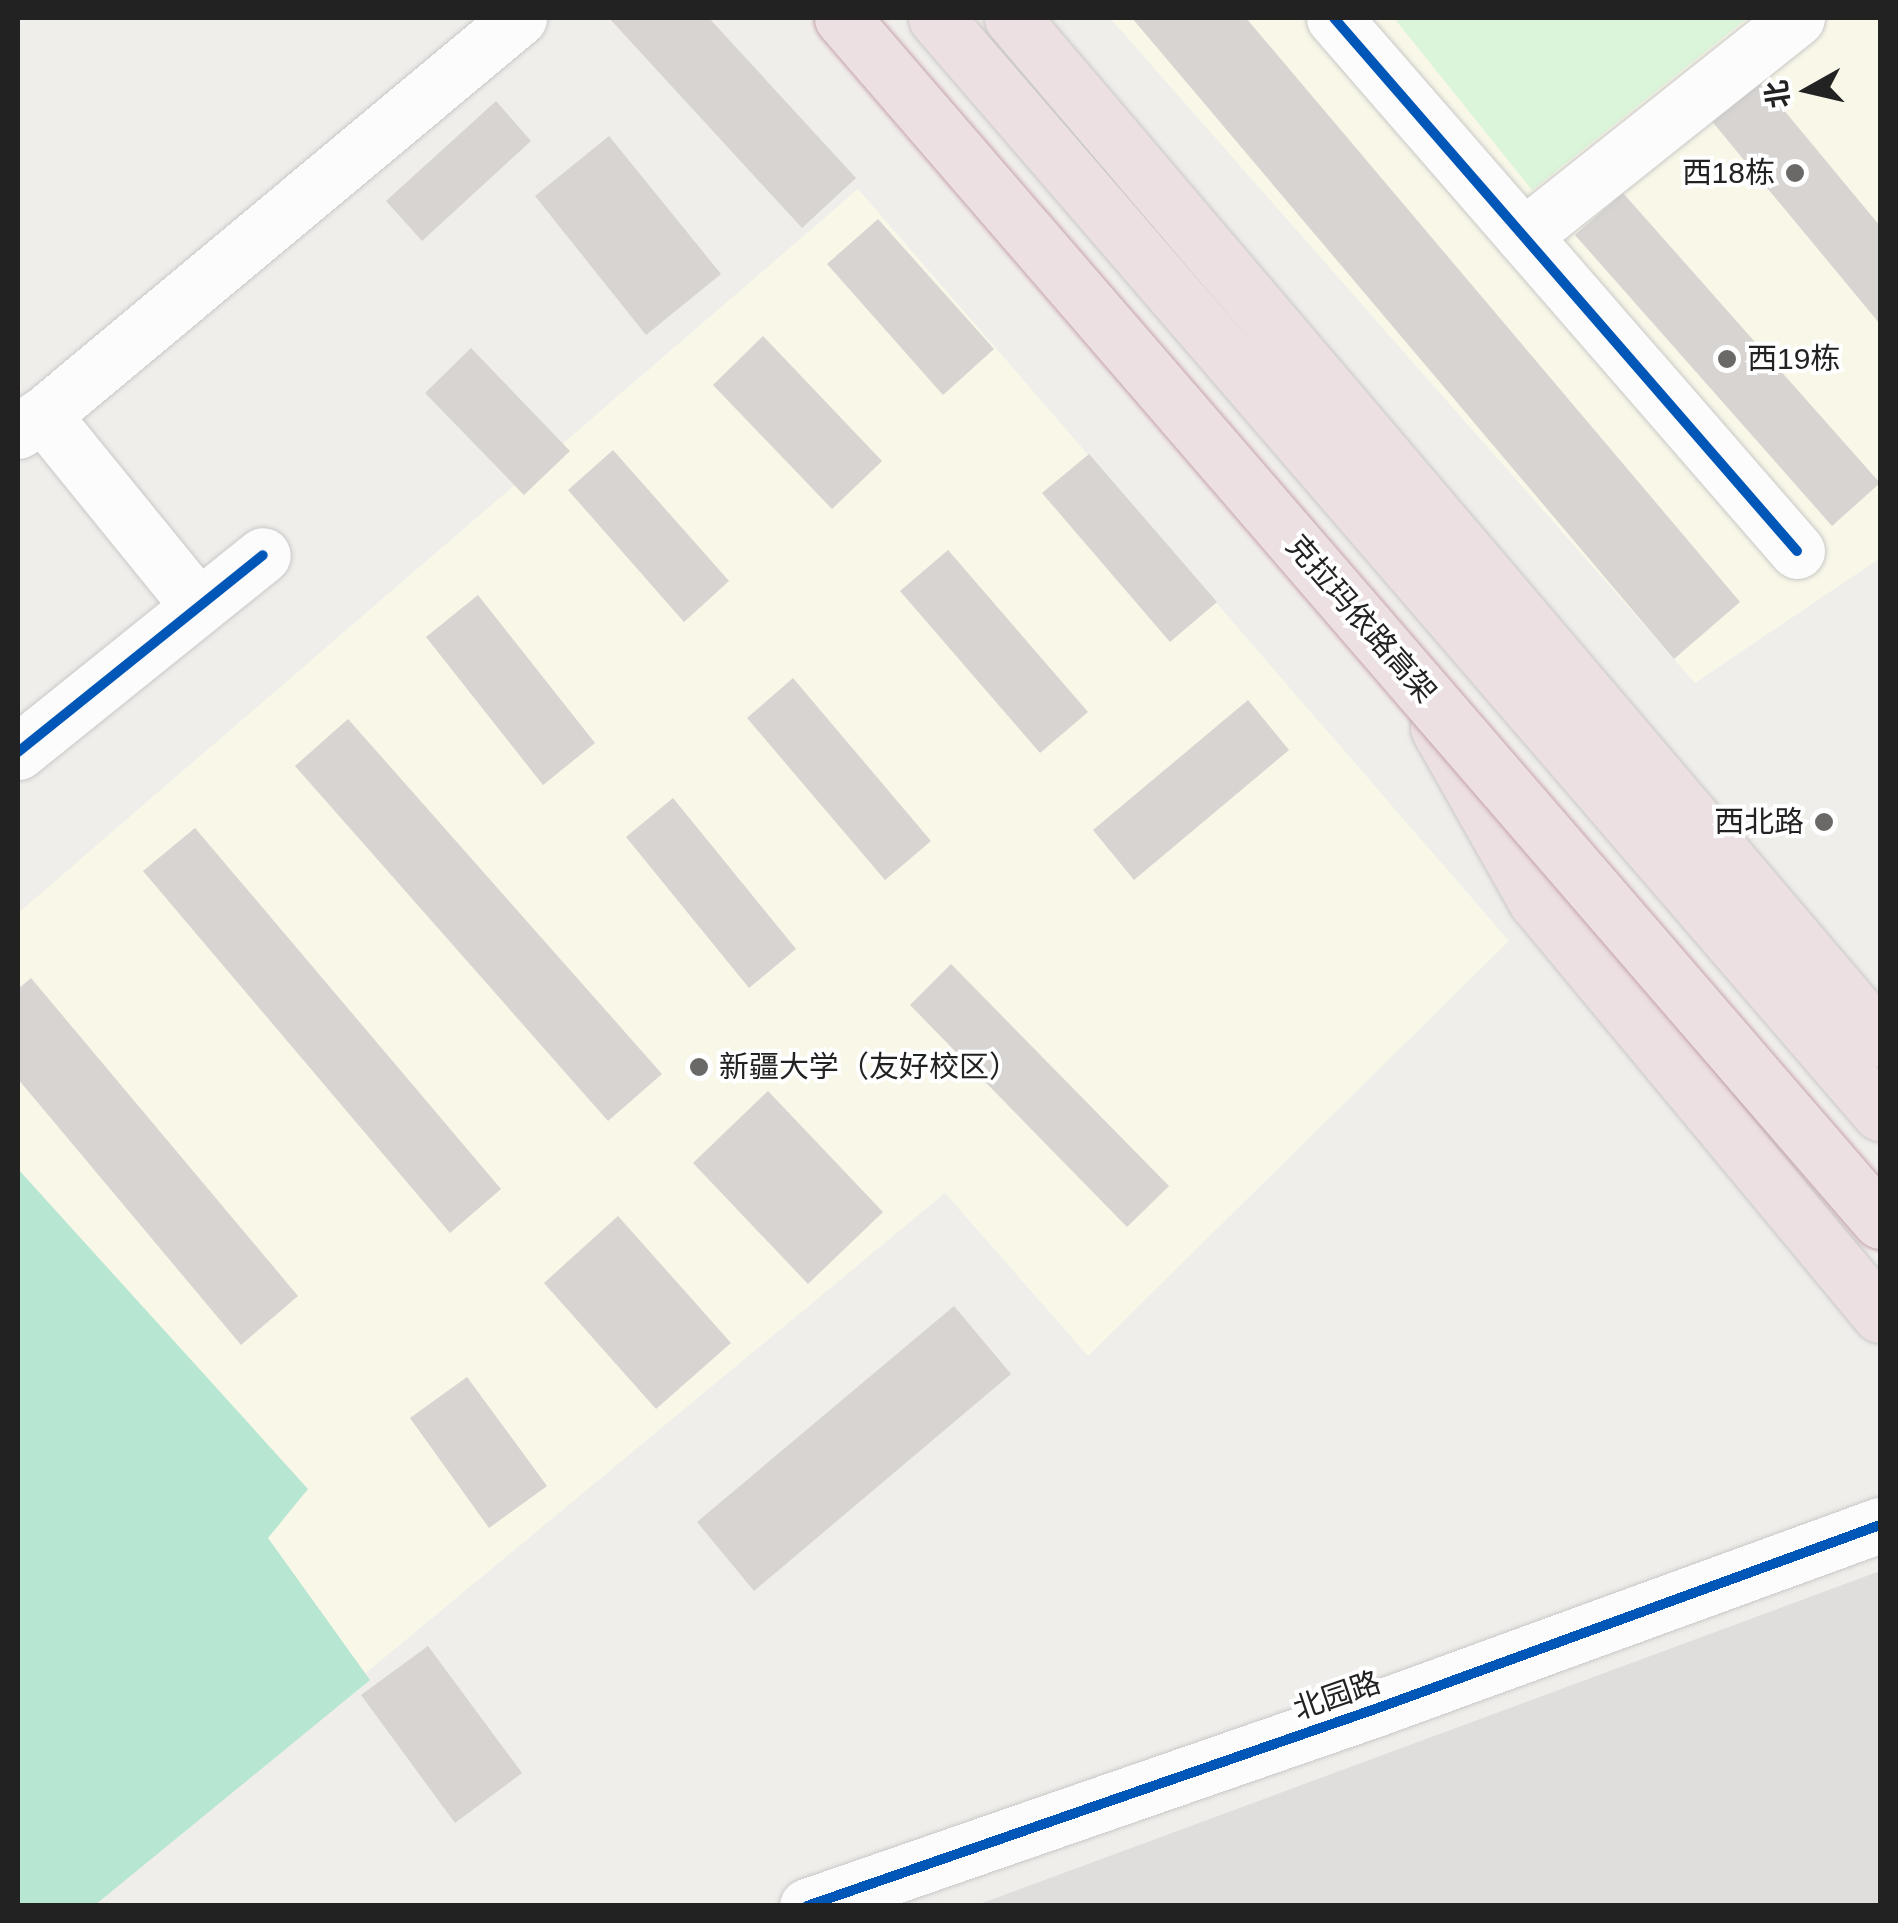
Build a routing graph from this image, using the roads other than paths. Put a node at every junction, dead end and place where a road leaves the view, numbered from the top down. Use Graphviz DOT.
graph roads {
  1 [pos="518,18"];
  2 [pos="842,18"];
  3 [pos="936,18"];
  4 [pos="1334,18"];
  5 [pos="1797,18"];
  6 [pos="1027,37"];
  7 [pos="1523,236"];
  8 [pos="30,423"];
  9 [pos="1797,551"];
  10 [pos="263,555"];
  11 [pos="198,606"];
  12 [pos="1416,689"];
  13 [pos="18,752"];
  14 [pos="1880,1039"];
  15 [pos="1880,1113"];
  16 [pos="1880,1221"];
  17 [pos="1880,1315"];
  18 [pos="1880,1525"];
  19 [pos="807,1906"];
  1 -- 8 [label="street"];
  2 -- 16 [label="highway, 克拉玛依路高架, bridge"];
  3 -- 15 [label="highway"];
  4 -- 7 [label="street"];
  5 -- 7 [label="street"];
  6 -- 14 [label="highway"];
  7 -- 9 [label="street"];
  8 -- 11 [label="street"];
  10 -- 11 [label="street"];
  11 -- 13 [label="street"];
  12 -- 17 [label="highway"];
  18 -- 19 [label="street, 北园路"];
}
